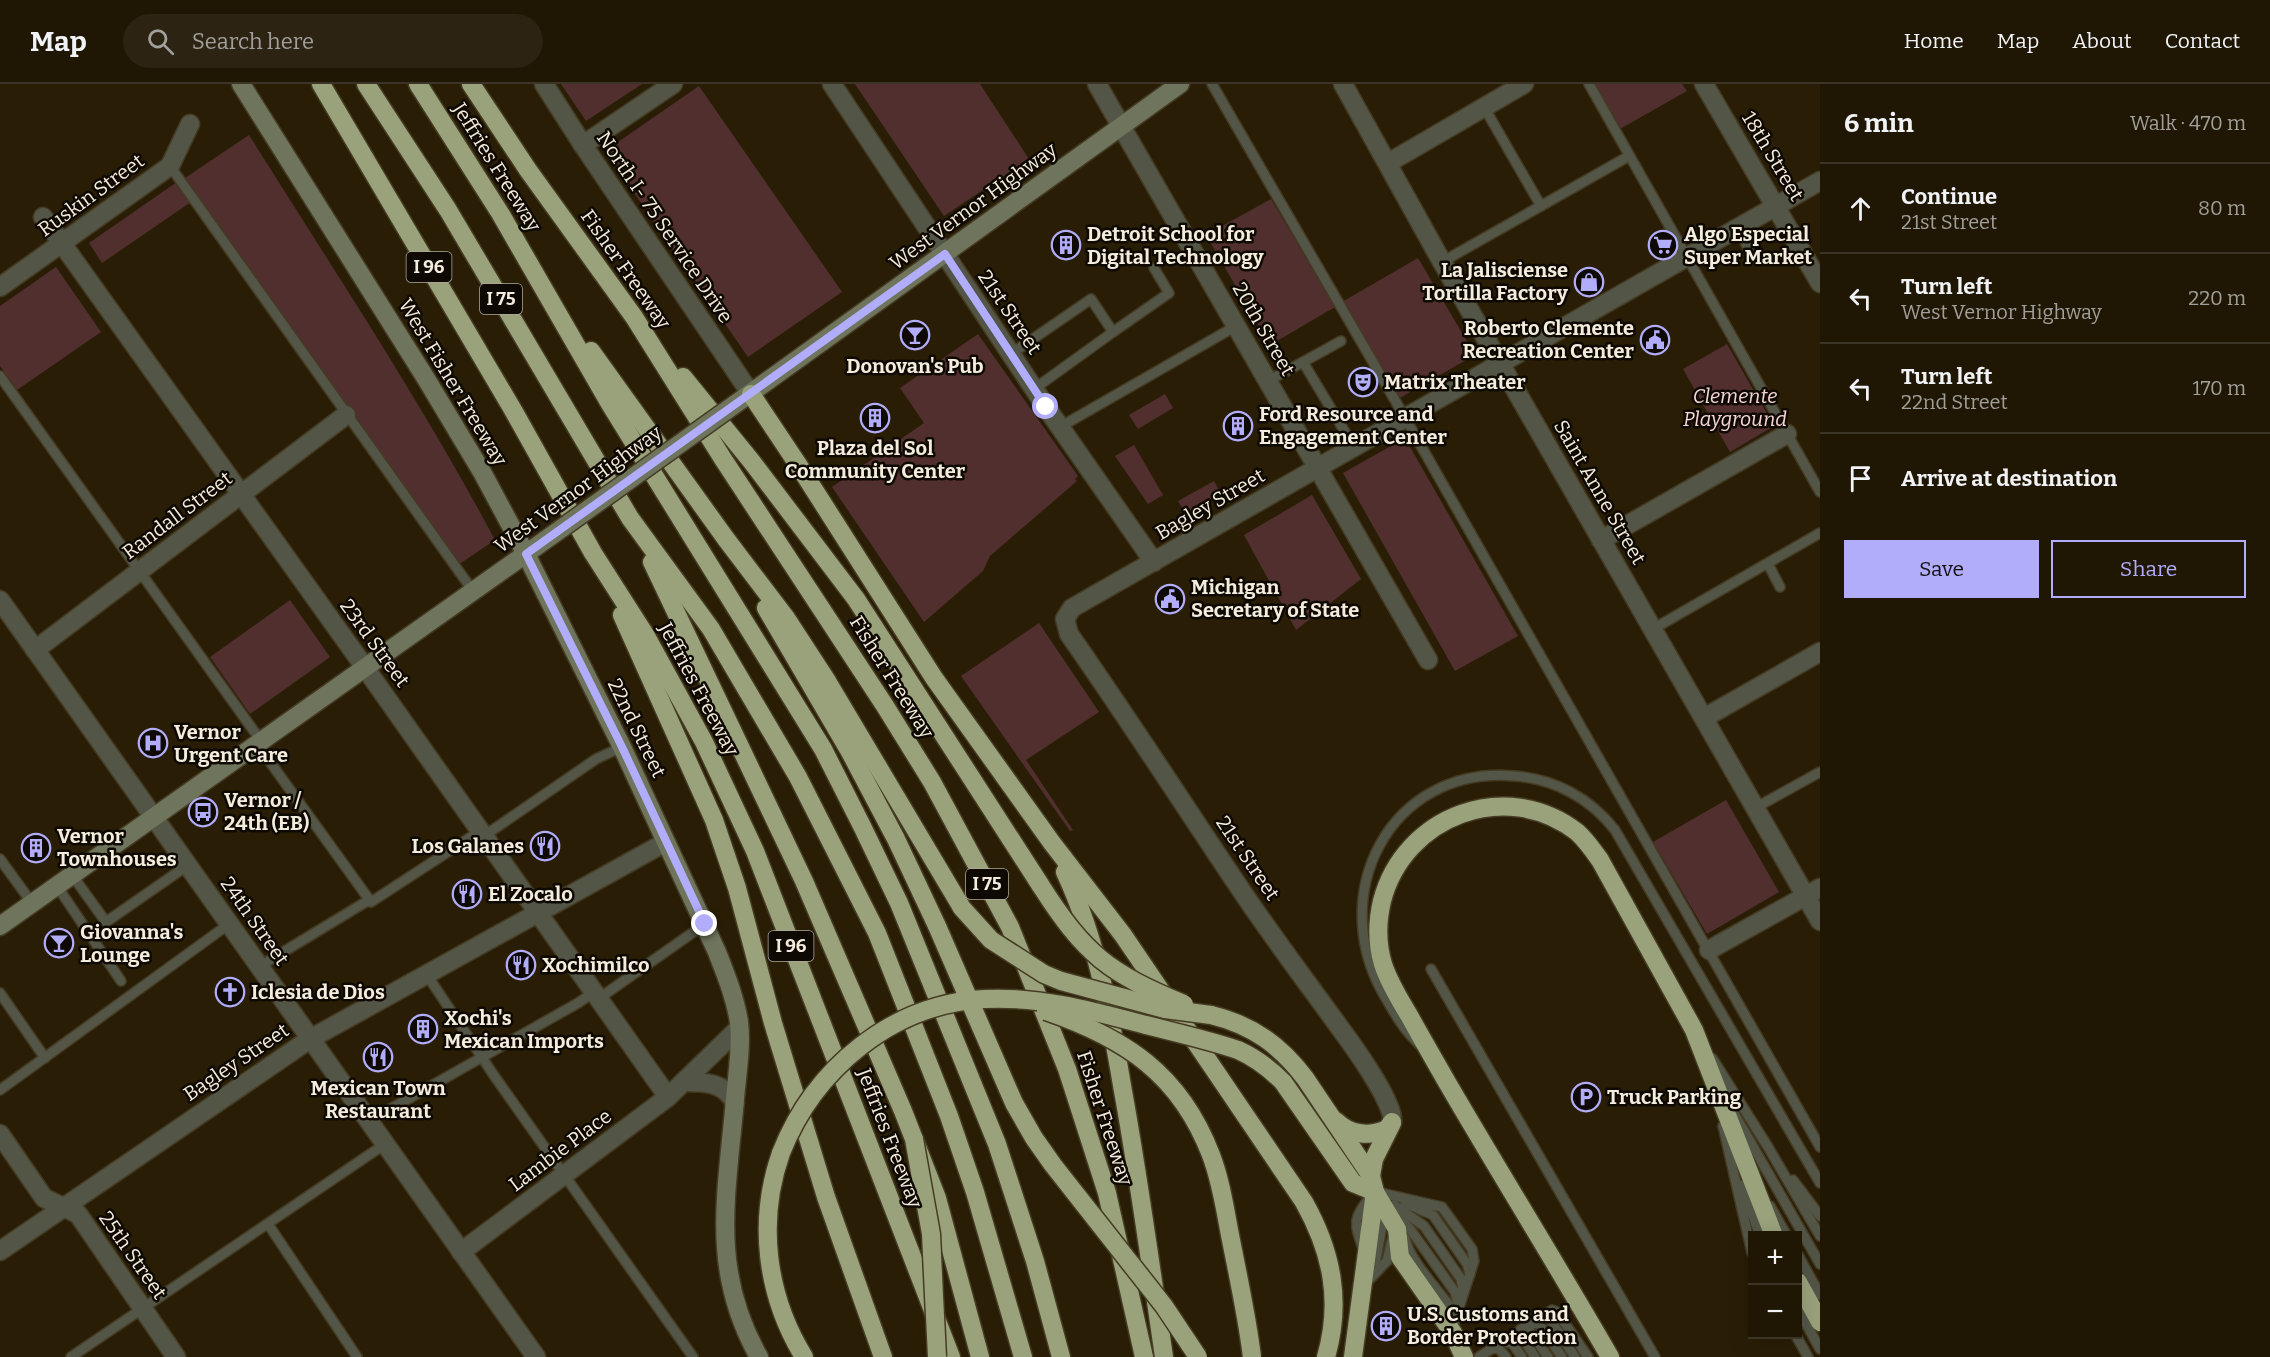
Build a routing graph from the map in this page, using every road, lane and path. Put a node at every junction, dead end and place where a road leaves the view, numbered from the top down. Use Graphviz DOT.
graph roads {
  1 [pos="241,84"];
  2 [pos="321,84"];
  3 [pos="366,84"];
  4 [pos="418,84"];
  5 [pos="471,84"];
  6 [pos="544,84"];
  7 [pos="673,84"];
  8 [pos="832,84"];
  9 [pos="1098,84"];
  10 [pos="1180,84"];
  11 [pos="1212,84"];
  12 [pos="1343,84"];
  13 [pos="1524,84"];
  14 [pos="1588,84"];
  15 [pos="1704,84"];
  16 [pos="1484,107"];
  17 [pos="190,124"];
  18 [pos="1121,126"];
  19 [pos="583,145"];
  20 [pos="1629,156"];
  21 [pos="1388,162"];
  22 [pos="170,166"];
  23 [pos="1820,181"];
  24 [pos="1541,206"];
  25 [pos="1776,207"];
  26 [pos="43,217"];
  27 [pos="1738,228"];
  28 [pos="62,244"];
  29 [pos="945,254"];
  30 [pos="1687,257"];
  31 [pos="1754,260"];
  32 [pos="1442,262"];
  33 [pos="1154,268"];
  34 [pos="1817,273"];
  35 [pos="537,274"];
  36 [pos="0,287"];
  37 [pos="634,317"];
  38 [pos="1236,326"];
  39 [pos="1113,332"];
  40 [pos="1341,341"];
  41 [pos="1011,354"];
  42 [pos="1303,362"];
  43 [pos="1500,364"];
  44 [pos="0,376"];
  45 [pos="1268,381"];
  46 [pos="1034,389"];
  47 [pos="751,394"];
  48 [pos="346,415"];
  49 [pos="1405,418"];
  50 [pos="1060,427"];
  51 [pos="1787,434"];
  52 [pos="1354,447"];
  53 [pos="1317,468"];
  54 [pos="1820,492"];
  55 [pos="240,495"];
  56 [pos="630,518"];
  57 [pos="1820,533"];
  58 [pos="726,539"];
  59 [pos="1602,540"];
  60 [pos="526,554"];
  61 [pos="594,554"];
  62 [pos="1154,562"];
  63 [pos="1768,564"];
  64 [pos="139,572"];
  65 [pos="1780,587"];
  66 [pos="473,591"];
  67 [pos="0,600"];
  68 [pos="1065,619"];
  69 [pos="1653,629"];
  70 [pos="35,650"];
  71 [pos="1820,652"];
  72 [pos="1428,660"];
  73 [pos="366,669"];
  74 [pos="1704,718"];
  75 [pos="259,743"];
  76 [pos="622,747"];
  77 [pos="1820,772"];
  78 [pos="1755,808"];
  79 [pos="154,817"];
  80 [pos="482,833"];
  81 [pos="666,842"];
  82 [pos="1052,843"];
  83 [pos="0,859"];
  84 [pos="188,864"];
  85 [pos="72,875"];
  86 [pos="57,886"];
  87 [pos="1813,892"];
  88 [pos="369,900"];
  89 [pos="32,903"];
  90 [pos="538,912"];
  91 [pos="1820,921"];
  92 [pos="229,924"];
  93 [pos="705,924"];
  94 [pos="0,926"];
  95 [pos="1709,950"];
  96 [pos="260,966"];
  97 [pos="1431,969"];
  98 [pos="427,975"];
  99 [pos="121,981"];
  100 [pos="0,993"];
  101 [pos="596,996"];
  102 [pos="1010,999"];
  103 [pos="1214,1015"];
  104 [pos="739,1028"];
  105 [pos="1694,1030"];
  106 [pos="310,1039"];
  107 [pos="45,1058"];
  108 [pos="1433,1058"];
  109 [pos="483,1059"];
  110 [pos="1710,1071"];
  111 [pos="684,1082"];
  112 [pos="0,1090"];
  113 [pos="668,1097"];
  114 [pos="735,1103"];
  115 [pos="1323,1105"];
  116 [pos="369,1121"];
  117 [pos="1392,1122"];
  118 [pos="0,1134"];
  119 [pos="914,1139"];
  120 [pos="385,1144"];
  121 [pos="1768,1147"];
  122 [pos="1820,1147"];
  123 [pos="1735,1150"];
  124 [pos="564,1176"];
  125 [pos="1820,1183"];
  126 [pos="1373,1184"];
  127 [pos="63,1208"];
  128 [pos="1820,1216"];
  129 [pos="268,1224"];
  130 [pos="1748,1231"];
  131 [pos="1759,1231"];
  132 [pos="1772,1231"];
  133 [pos="1783,1231"];
  134 [pos="1820,1236"];
  135 [pos="0,1251"];
  136 [pos="461,1252"];
  137 [pos="1802,1264"];
  138 [pos="1820,1264"];
  139 [pos="1799,1285"];
  140 [pos="1365,1286"];
  141 [pos="1463,1293"];
  142 [pos="1820,1295"];
  143 [pos="1458,1305"];
  144 [pos="144,1310"];
  145 [pos="1540,1317"];
  146 [pos="1802,1317"];
  147 [pos="1820,1322"];
  148 [pos="1531,1323"];
  149 [pos="1454,1326"];
  150 [pos="1521,1329"];
  151 [pos="1513,1335"];
  152 [pos="1797,1339"];
  153 [pos="1502,1342"];
  154 [pos="1820,1348"];
  155 [pos="1481,1355"];
  156 [pos="71,1357"];
  157 [pos="176,1357"];
  158 [pos="357,1357"];
  159 [pos="536,1357"];
  160 [pos="693,1357"];
  161 [pos="759,1357"];
  162 [pos="804,1357"];
  163 [pos="883,1357"];
  164 [pos="938,1357"];
  165 [pos="951,1357"];
  166 [pos="980,1357"];
  167 [pos="1023,1357"];
  168 [pos="1061,1357"];
  169 [pos="1144,1357"];
  170 [pos="1164,1357"];
  171 [pos="1198,1357"];
  172 [pos="1252,1357"];
  173 [pos="1326,1357"];
  174 [pos="1353,1357"];
  175 [pos="1506,1357"];
  176 [pos="1522,1357"];
  177 [pos="1536,1357"];
  178 [pos="1548,1357"];
  179 [pos="1562,1357"];
  180 [pos="1575,1357"];
  181 [pos="1588,1357"];
  182 [pos="1610,1357"];
  183 [pos="1655,1357"];
  184 [pos="1808,1357"];
  1 -- 60 [label="street, West Fisher Freeway"];
  2 -- 61 [label="highway, Jeffries Freeway / I 96"];
  3 -- 56 [label="highway, I 75"];
  4 -- 35 [label="highway, Jeffries Freeway"];
  5 -- 37 [label="highway, Fisher Freeway / I 75"];
  6 -- 19 [label="street, North I- 75 Service Drive"];
  7 -- 19 [label="street"];
  8 -- 29 [label="street, 21st Street"];
  9 -- 18 [label="street, 20th Street"];
  10 -- 18 [label="street, West Vernor Highway"];
  11 -- 49 [label="lane"];
  12 -- 21 [label="street, Saint Anne Street"];
  13 -- 16 [label="street"];
  14 -- 20 [label="lane"];
  15 -- 25 [label="street, 18th Street"];
  16 -- 21 [label="street"];
  16 -- 24 [label="lane"];
  17 -- 22 [label="street, Ruskin Street"];
  18 -- 29 [label="street, West Vernor Highway"];
  18 -- 38 [label="street, 20th Street"];
  19 -- 47 [label="street, North I- 75 Service Drive"];
  20 -- 24 [label="lane"];
  20 -- 30 [label="lane"];
  21 -- 32 [label="street, Saint Anne Street"];
  22 -- 28 [label="street, Ruskin Street"];
  22 -- 48 [label="lane"];
  23 -- 25 [label="street, Bagley Street"];
  24 -- 32 [label="lane"];
  25 -- 27 [label="street, Bagley Street"];
  25 -- 34 [label="street, 18th Street"];
  26 -- 28 [label="street, 23rd Street"];
  27 -- 30 [label="street, Bagley Street"];
  27 -- 31 [label="lane"];
  28 -- 36 [label="street, Ruskin Street"];
  28 -- 55 [label="street, 23rd Street"];
  29 -- 41 [label="street, 21st Street"];
  29 -- 47 [label="street, West Vernor Highway"];
  30 -- 43 [label="street, Bagley Street"];
  30 -- 51 [label="lane"];
  32 -- 43 [label="street, Saint Anne Street"];
  33 -- 39 [label="lane"];
  35 -- 58 [label="highway"];
  35 -- 168 [label="highway"];
  37 -- 103 [label="highway, bridge"];
  37 -- 169 [label="highway, Fisher Freeway / I 75"];
  38 -- 45 [label="street, 20th Street"];
  38 -- 50 [label="lane"];
  39 -- 41 [label="lane"];
  39 -- 46 [label="lane"];
  40 -- 42 [label="lane"];
  41 -- 46 [label="street, 21st Street"];
  42 -- 45 [label="lane"];
  42 -- 52 [label="lane"];
  43 -- 49 [label="street, Bagley Street"];
  43 -- 59 [label="street, Saint Anne Street"];
  44 -- 64 [label="lane"];
  45 -- 53 [label="street, 20th Street"];
  46 -- 50 [label="street, 21st Street"];
  47 -- 60 [label="street, West Vernor Highway, bridge"];
  47 -- 82 [label="highway"];
  48 -- 55 [label="street, Randall Street"];
  48 -- 66 [label="lane"];
  49 -- 52 [label="street, Bagley Street"];
  49 -- 95 [label="lane"];
  50 -- 62 [label="street, 21st Street"];
  51 -- 54 [label="lane"];
  51 -- 59 [label="street"];
  52 -- 53 [label="street, Bagley Street"];
  53 -- 62 [label="street, Bagley Street"];
  53 -- 72 [label="street, 20th Street"];
  55 -- 64 [label="street, Randall Street"];
  55 -- 73 [label="street, 23rd Street"];
  56 -- 119 [label="highway"];
  56 -- 167 [label="highway, I 75"];
  57 -- 63 [label="lane"];
  58 -- 103 [label="highway, bridge"];
  58 -- 171 [label="highway, bridge"];
  59 -- 69 [label="street, Saint Anne Street"];
  60 -- 66 [label="street, West Vernor Highway"];
  60 -- 76 [label="street, 22nd Street"];
  61 -- 163 [label="highway"];
  61 -- 165 [label="highway, Jeffries Freeway / I 96"];
  62 -- 68 [label="street, Bagley Street"];
  63 -- 65 [label="lane"];
  63 -- 69 [label="lane"];
  64 -- 70 [label="street, Randall Street"];
  64 -- 75 [label="lane"];
  66 -- 73 [label="street, West Vernor Highway"];
  67 -- 70 [label="street, 24th Street"];
  68 -- 117 [label="street, 21st Street"];
  69 -- 74 [label="street, Saint Anne Street"];
  70 -- 79 [label="street, 24th Street"];
  71 -- 74 [label="street"];
  73 -- 75 [label="street, West Vernor Highway"];
  73 -- 80 [label="street, 23rd Street"];
  74 -- 78 [label="street, Saint Anne Street"];
  75 -- 79 [label="street, West Vernor Highway"];
  75 -- 88 [label="lane"];
  76 -- 80 [label="lane"];
  76 -- 81 [label="street, 22nd Street"];
  77 -- 78 [label="lane"];
  78 -- 87 [label="street, Saint Anne Street"];
  79 -- 84 [label="street, 24th Street"];
  79 -- 85 [label="street, West Vernor Highway"];
  80 -- 88 [label="lane"];
  80 -- 90 [label="street, 23rd Street"];
  81 -- 90 [label="street, Bagley Street"];
  81 -- 93 [label="street, 22nd Street"];
  82 -- 170 [label="highway"];
  82 -- 173 [label="highway"];
  83 -- 89 [label="lane"];
  84 -- 85 [label="lane"];
  84 -- 92 [label="street, 24th Street"];
  85 -- 86 [label="street, West Vernor Highway"];
  86 -- 89 [label="street, West Vernor Highway"];
  86 -- 99 [label="lane"];
  87 -- 91 [label="street, Saint Anne Street"];
  87 -- 95 [label="street"];
  88 -- 96 [label="lane"];
  89 -- 94 [label="street, West Vernor Highway"];
  90 -- 98 [label="street, Bagley Street"];
  90 -- 101 [label="street, 23rd Street"];
  92 -- 96 [label="street, 24th Street"];
  92 -- 107 [label="lane"];
  93 -- 101 [label="lane"];
  93 -- 104 [label="street, 22nd Street"];
  95 -- 122 [label="lane"];
  96 -- 106 [label="street, 24th Street"];
  97 -- 183 [label="lane"];
  98 -- 106 [label="street, Bagley Street"];
  98 -- 109 [label="lane"];
  100 -- 107 [label="lane"];
  101 -- 109 [label="lane"];
  101 -- 113 [label="street, 23rd Street"];
  102 -- 126 [label="highway, bridge"];
  102 -- 162 [label="highway, bridge"];
  102 -- 172 [label="highway, bridge"];
  103 -- 115 [label="highway"];
  104 -- 111 [label="street, Lambie Place"];
  104 -- 114 [label="street, 22nd Street"];
  105 -- 108 [label="highway"];
  105 -- 110 [label="highway"];
  105 -- 121 [label="lane"];
  106 -- 116 [label="street, 24th Street"];
  106 -- 127 [label="street, Bagley Street"];
  107 -- 112 [label="lane"];
  108 -- 125 [label="lane"];
  108 -- 182 [label="highway"];
  109 -- 116 [label="lane"];
  109 -- 124 [label="lane"];
  110 -- 123 [label="highway"];
  110 -- 138 [label="lane"];
  111 -- 113 [label="street, Lambie Place"];
  111 -- 114 [label="street"];
  113 -- 124 [label="street, Lambie Place"];
  114 -- 161 [label="street, 22nd Street"];
  115 -- 117 [label="highway"];
  115 -- 126 [label="highway"];
  116 -- 120 [label="street, 24th Street"];
  117 -- 126 [label="highway"];
  118 -- 127 [label="street, 25th Street"];
  119 -- 164 [label="highway, bridge"];
  119 -- 166 [label="highway, bridge"];
  120 -- 129 [label="lane"];
  120 -- 136 [label="street, 24th Street"];
  121 -- 128 [label="lane"];
  121 -- 134 [label="lane"];
  123 -- 130 [label="lane"];
  123 -- 131 [label="lane"];
  123 -- 132 [label="highway"];
  123 -- 133 [label="lane"];
  124 -- 136 [label="street, Lambie Place"];
  124 -- 160 [label="lane"];
  126 -- 140 [label="highway"];
  126 -- 140 [label="lane"];
  126 -- 141 [label="lane"];
  126 -- 141 [label="lane"];
  126 -- 143 [label="lane"];
  126 -- 149 [label="highway"];
  127 -- 135 [label="street, Bagley Street"];
  127 -- 144 [label="street, 25th Street"];
  129 -- 144 [label="lane"];
  129 -- 158 [label="lane"];
  136 -- 159 [label="street, 24th Street"];
  137 -- 142 [label="lane"];
  139 -- 147 [label="highway"];
  140 -- 174 [label="highway"];
  141 -- 143 [label="lane"];
  143 -- 149 [label="lane"];
  144 -- 156 [label="lane"];
  144 -- 157 [label="street, 25th Street"];
  145 -- 148 [label="lane"];
  145 -- 180 [label="lane"];
  145 -- 181 [label="lane"];
  146 -- 154 [label="lane"];
  148 -- 150 [label="lane"];
  148 -- 179 [label="lane"];
  149 -- 155 [label="highway"];
  150 -- 151 [label="lane"];
  150 -- 178 [label="lane"];
  151 -- 153 [label="lane"];
  151 -- 177 [label="lane"];
  152 -- 184 [label="lane"];
  153 -- 155 [label="lane"];
  153 -- 176 [label="lane"];
  155 -- 175 [label="lane"];
}
